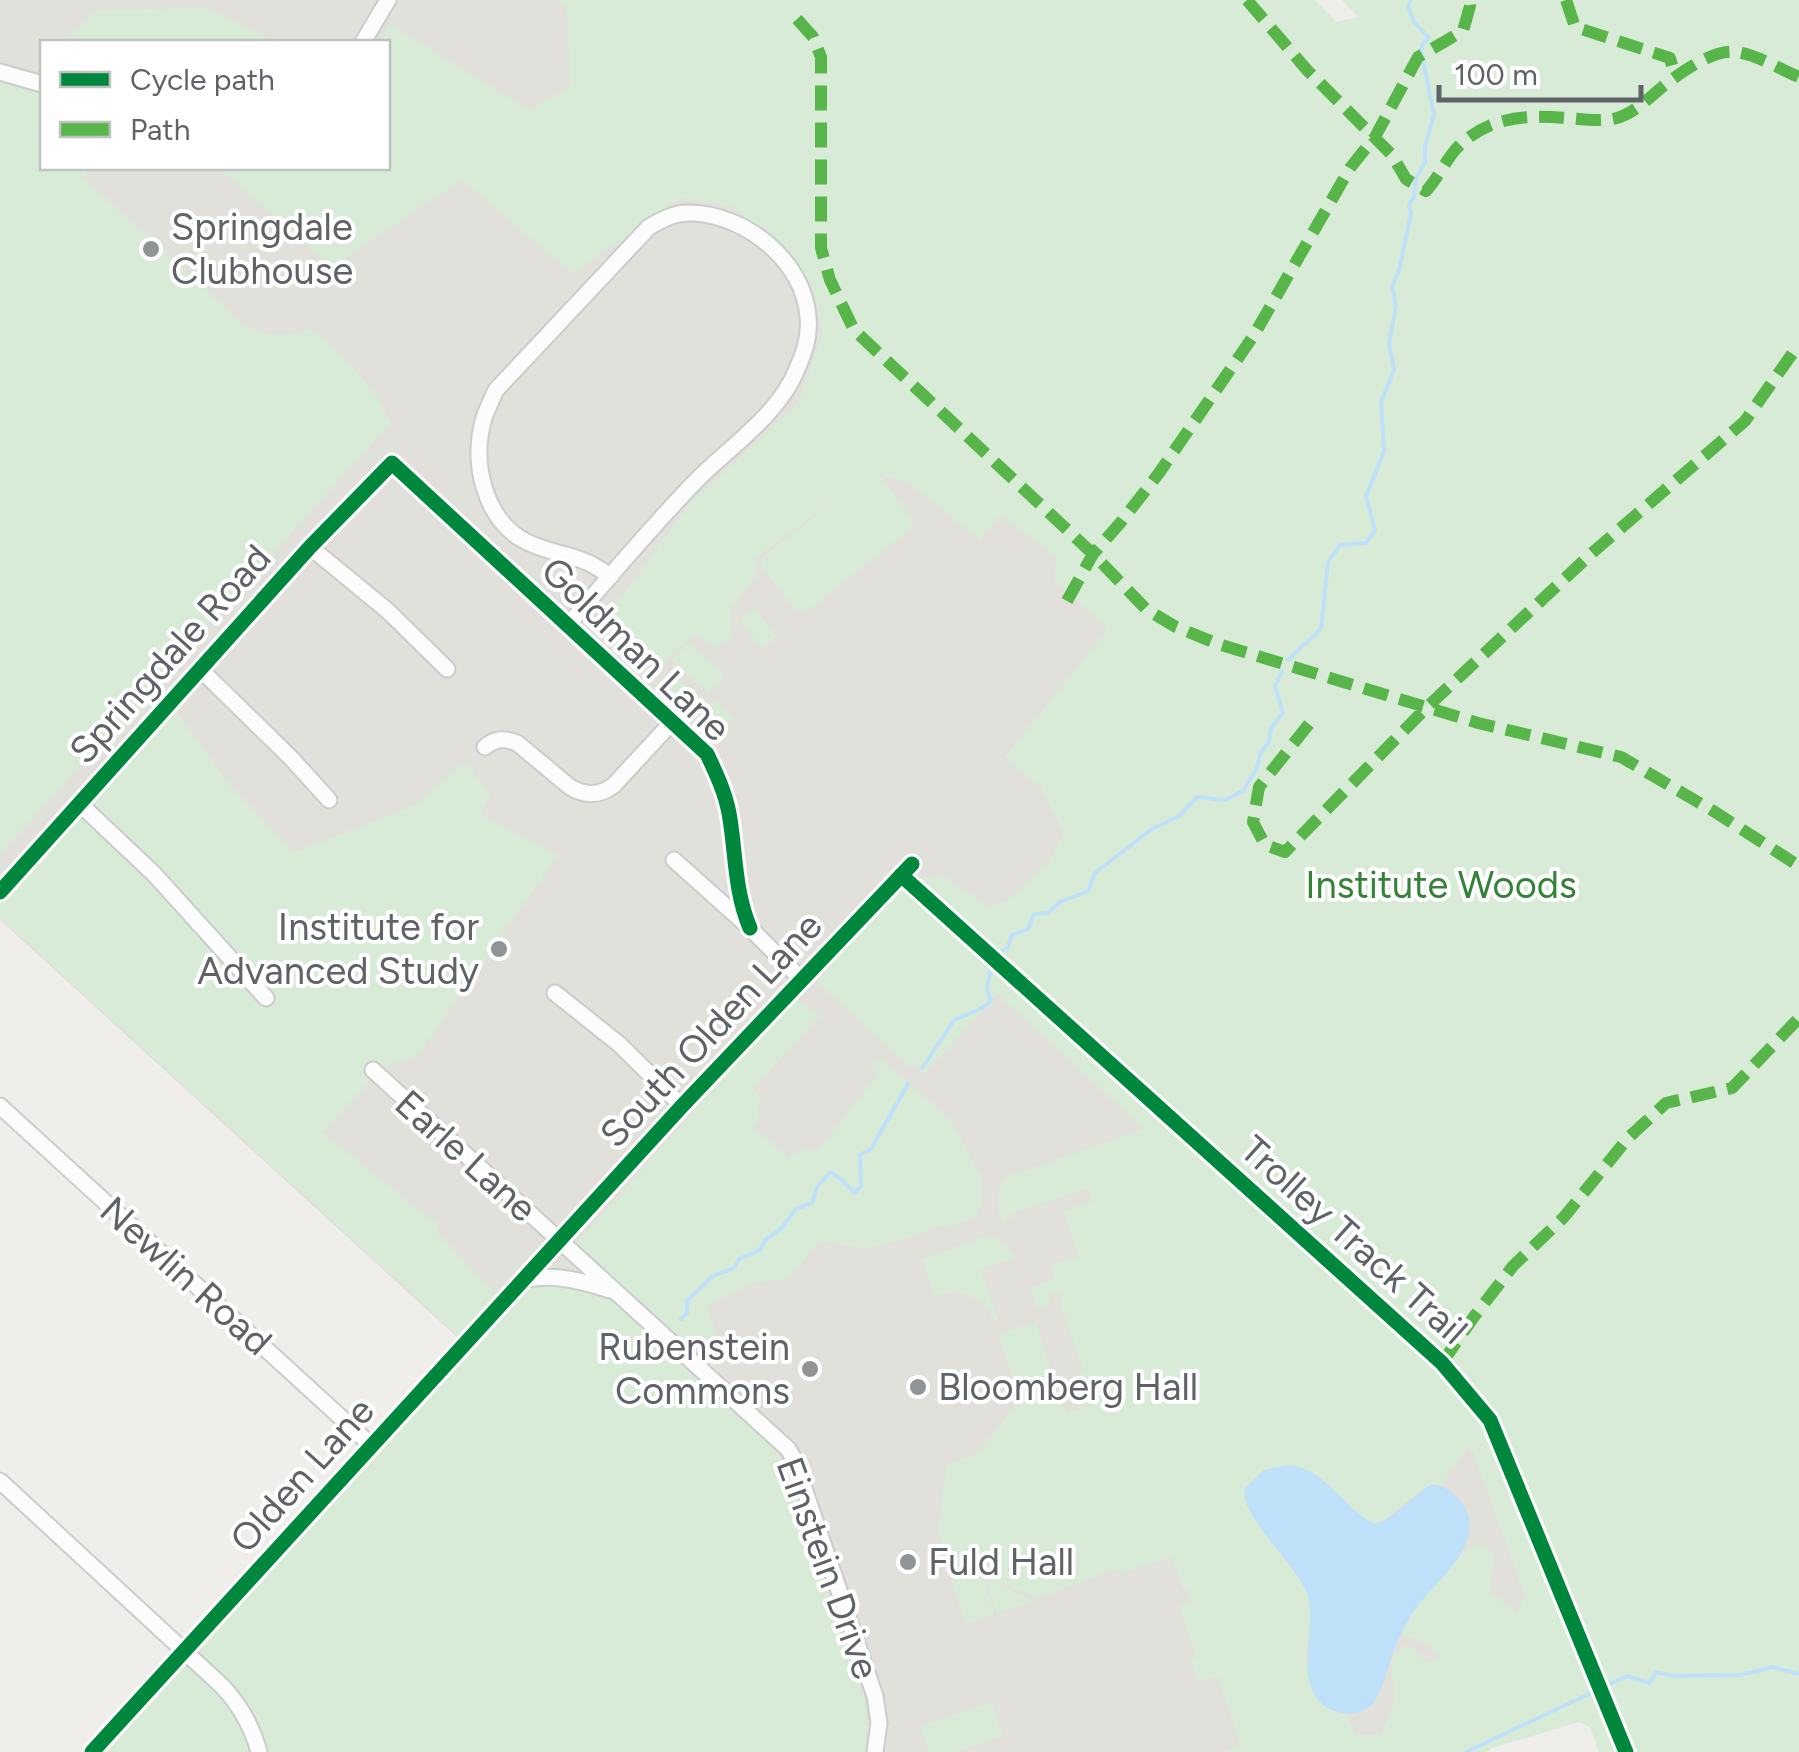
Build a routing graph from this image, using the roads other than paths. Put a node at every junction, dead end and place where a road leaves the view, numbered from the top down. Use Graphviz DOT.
graph roads {
  1 [pos="388,0"];
  2 [pos="365,40"];
  3 [pos="0,72"];
  4 [pos="40,83"];
  5 [pos="392,463"];
  6 [pos="310,547"];
  7 [pos="611,576"];
  8 [pos="567,626"];
  9 [pos="200,669"];
  10 [pos="448,669"];
  11 [pos="673,721"];
  12 [pos="485,747"];
  13 [pos="329,800"];
  14 [pos="80,804"];
  15 [pos="674,860"];
  16 [pos="912,864"];
  17 [pos="0,892"];
  18 [pos="750,928"];
  19 [pos="801,980"];
  20 [pos="555,993"];
  21 [pos="266,998"];
  22 [pos="372,1070"];
  23 [pos="0,1106"];
  24 [pos="682,1106"];
  25 [pos="560,1242"];
  26 [pos="526,1279"];
  27 [pos="618,1293"];
  28 [pos="372,1446"];
  29 [pos="0,1482"];
  30 [pos="186,1650"];
  31 [pos="92,1752"];
  32 [pos="259,1752"];
  33 [pos="874,1752"];
  1 -- 2 [label="street"];
  3 -- 4 [label="street"];
  5 -- 6 [label="street, Springdale Road"];
  5 -- 8 [label="street, Goldman Lane"];
  6 -- 9 [label="street, Springdale Road"];
  6 -- 10 [label="street"];
  7 -- 7 [label="street"];
  7 -- 8 [label="street"];
  8 -- 11 [label="street, Goldman Lane"];
  9 -- 13 [label="street"];
  9 -- 14 [label="street, Springdale Road"];
  11 -- 12 [label="street"];
  11 -- 18 [label="street, Goldman Lane"];
  14 -- 17 [label="street, Springdale Road"];
  14 -- 21 [label="street"];
  15 -- 18 [label="street"];
  16 -- 19 [label="street, South Olden Lane"];
  18 -- 19 [label="street"];
  19 -- 24 [label="street, South Olden Lane"];
  20 -- 24 [label="street"];
  22 -- 25 [label="street, Earle Lane"];
  23 -- 28 [label="street, Newlin Road"];
  24 -- 25 [label="street, South Olden Lane"];
  25 -- 26 [label="street, Olden Lane"];
  25 -- 27 [label="street, Einstein Drive"];
  26 -- 27 [label="street"];
  26 -- 28 [label="street, Olden Lane"];
  27 -- 33 [label="street, Einstein Drive"];
  28 -- 30 [label="street, Olden Lane"];
  29 -- 30 [label="street"];
  30 -- 31 [label="street, Olden Lane"];
  30 -- 32 [label="street"];
}
